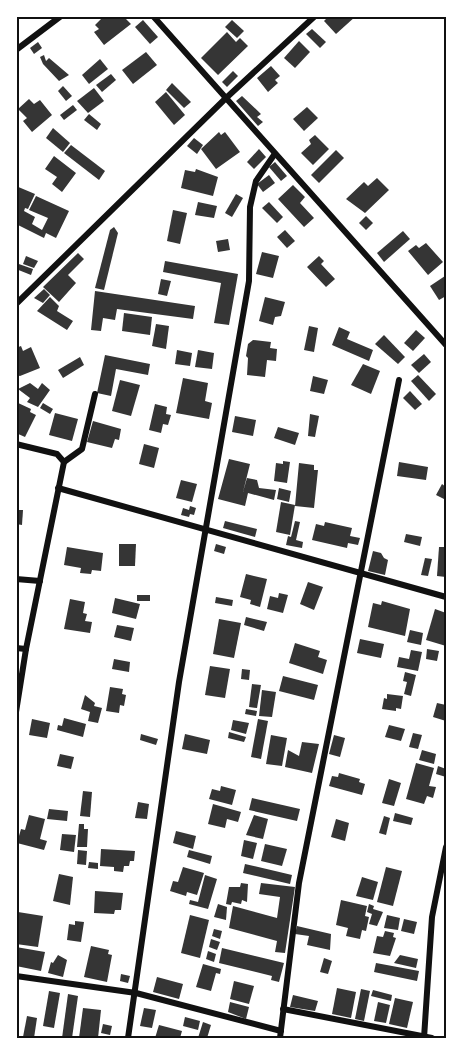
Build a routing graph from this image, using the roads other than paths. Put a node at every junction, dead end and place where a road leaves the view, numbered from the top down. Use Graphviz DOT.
graph roads {
  1 [pos="61,16"];
  2 [pos="153,16"];
  3 [pos="315,16"];
  4 [pos="16,50"];
  5 [pos="225,99"];
  6 [pos="274,154"];
  7 [pos="16,304"];
  8 [pos="447,345"];
  9 [pos="399,380"];
  10 [pos="95,394"];
  11 [pos="16,444"];
  12 [pos="64,462"];
  13 [pos="58,488"];
  14 [pos="207,528"];
  15 [pos="362,572"];
  16 [pos="16,579"];
  17 [pos="40,581"];
  18 [pos="447,597"];
  19 [pos="16,648"];
  20 [pos="26,649"];
  21 [pos="16,712"];
  22 [pos="447,847"];
  23 [pos="16,976"];
  24 [pos="136,993"];
  25 [pos="283,1009"];
  26 [pos="281,1031"];
  27 [pos="128,1038"];
  28 [pos="280,1038"];
  29 [pos="427,1038"];
  1 -- 4 [label="street"];
  2 -- 5 [label="street"];
  3 -- 5 [label="street"];
  5 -- 6 [label="street"];
  5 -- 7 [label="street"];
  6 -- 8 [label="street"];
  6 -- 14 [label="street"];
  9 -- 15 [label="street"];
  10 -- 12 [label="street"];
  11 -- 12 [label="street"];
  12 -- 13 [label="street"];
  13 -- 14 [label="street"];
  13 -- 17 [label="street"];
  14 -- 15 [label="street"];
  14 -- 24 [label="street"];
  15 -- 18 [label="street"];
  15 -- 25 [label="street"];
  16 -- 17 [label="street"];
  17 -- 20 [label="street"];
  19 -- 20 [label="street"];
  20 -- 21 [label="street"];
  22 -- 29 [label="street"];
  23 -- 24 [label="street"];
  24 -- 26 [label="street"];
  24 -- 27 [label="street"];
  25 -- 26 [label="street"];
  25 -- 29 [label="street"];
  26 -- 28 [label="street"];
}
